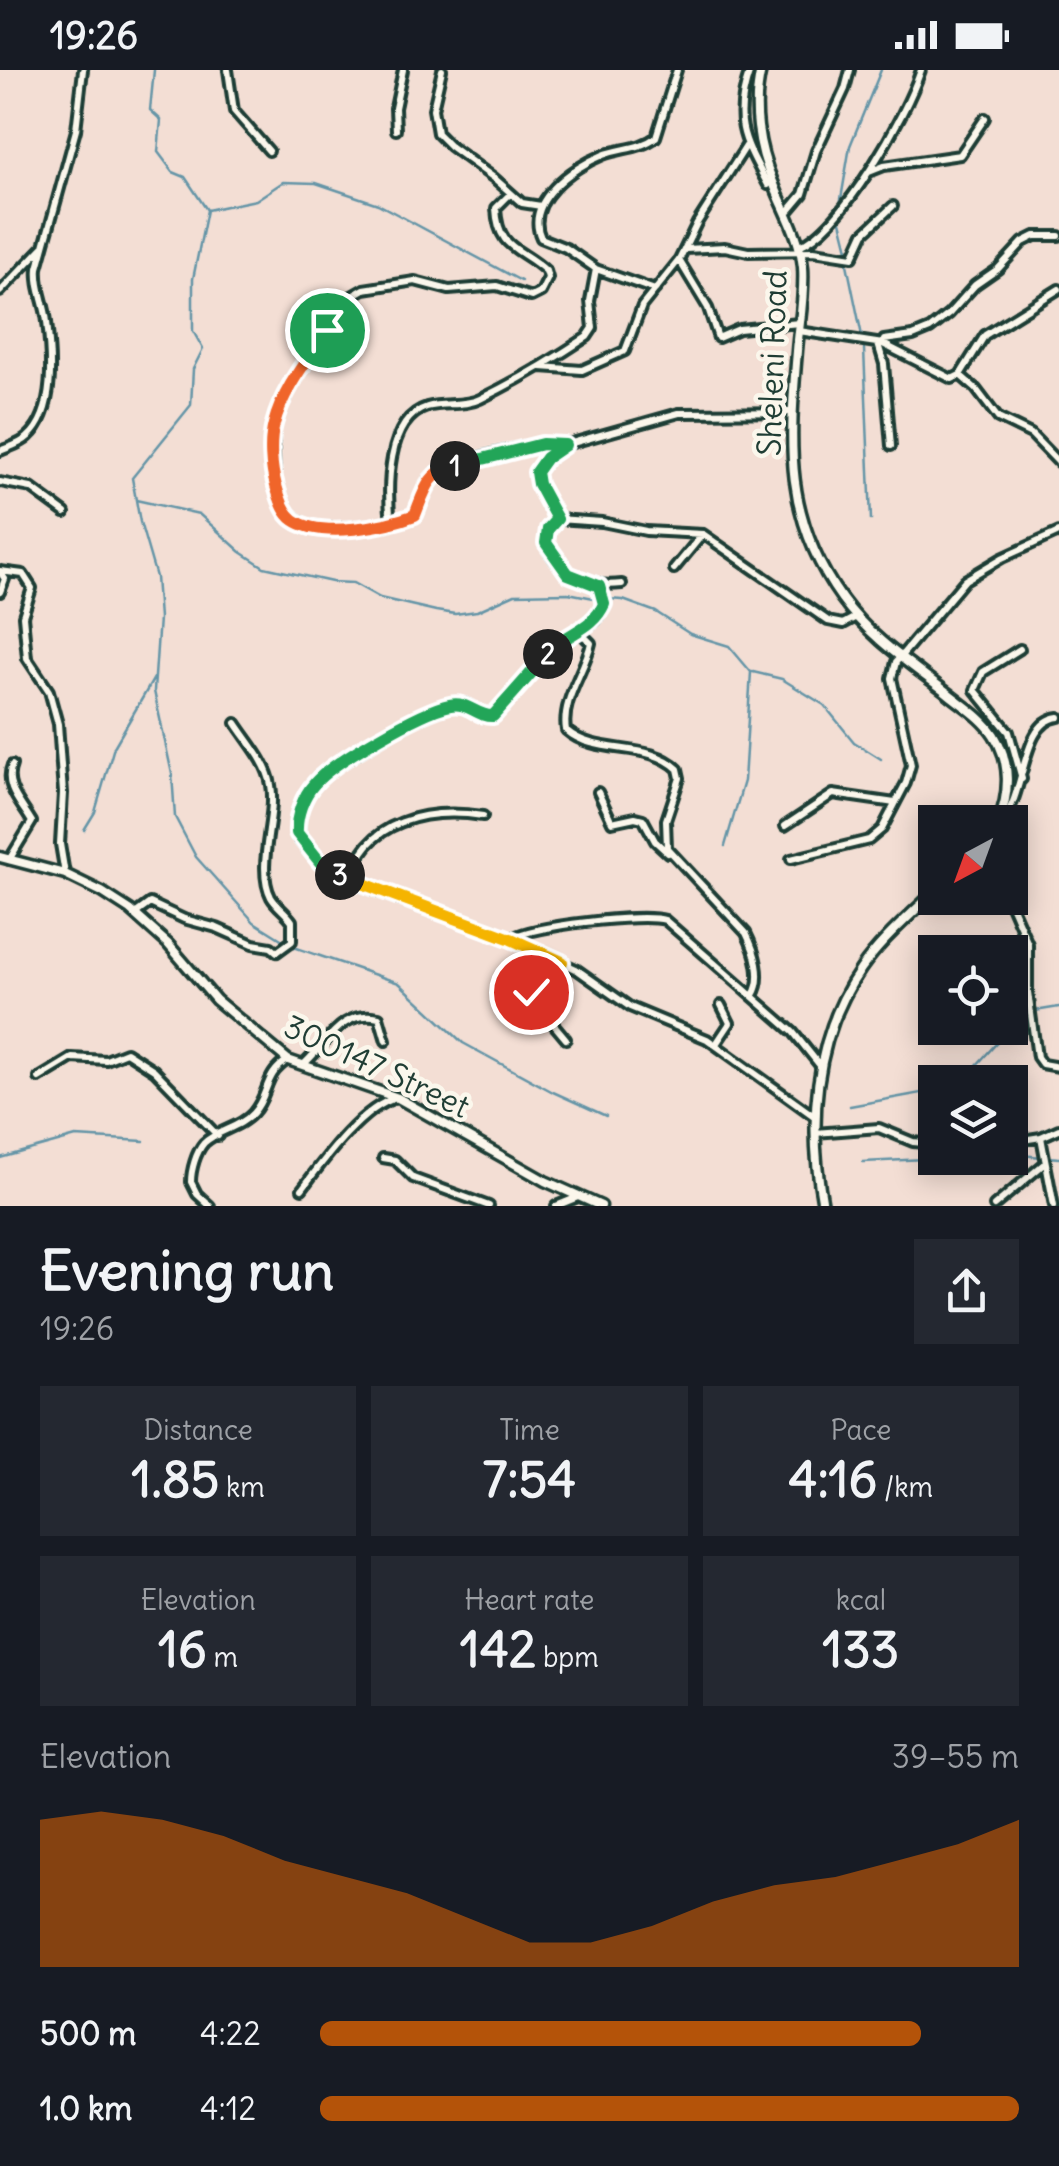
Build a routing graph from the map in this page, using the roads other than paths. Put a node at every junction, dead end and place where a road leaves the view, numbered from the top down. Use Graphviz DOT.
graph roads {
  1 [pos="83,70"];
  2 [pos="228,70"];
  3 [pos="403,70"];
  4 [pos="442,70"];
  5 [pos="677,70"];
  6 [pos="750,70"];
  7 [pos="761,70"];
  8 [pos="850,70"];
  9 [pos="921,70"];
  10 [pos="985,118"];
  11 [pos="396,130"];
  12 [pos="746,146"];
  13 [pos="269,151"];
  14 [pos="868,173"];
  15 [pos="768,185"];
  16 [pos="510,194"];
  17 [pos="541,206"];
  18 [pos="893,206"];
  19 [pos="788,213"];
  20 [pos="1059,236"];
  21 [pos="43,247"];
  22 [pos="800,249"];
  23 [pos="685,250"];
  24 [pos="679,260"];
  25 [pos="596,269"];
  26 [pos="1059,289"];
  27 [pos="655,290"];
  28 [pos="0,292"];
  29 [pos="799,327"];
  30 [pos="882,342"];
  31 [pos="538,366"];
  32 [pos="960,375"];
  33 [pos="792,412"];
  34 [pos="565,445"];
  35 [pos="891,446"];
  36 [pos="0,451"];
  37 [pos="1058,462"];
  38 [pos="0,482"];
  39 [pos="65,513"];
  40 [pos="557,519"];
  41 [pos="392,524"];
  42 [pos="1059,532"];
  43 [pos="703,534"];
  44 [pos="674,569"];
  45 [pos="0,572"];
  46 [pos="622,584"];
  47 [pos="599,586"];
  48 [pos="0,592"];
  49 [pos="856,616"];
  50 [pos="579,631"];
  51 [pos="1020,649"];
  52 [pos="900,656"];
  53 [pos="1059,718"];
  54 [pos="236,723"];
  55 [pos="12,766"];
  56 [pos="1022,779"];
  57 [pos="598,792"];
  58 [pos="895,803"];
  59 [pos="1004,805"];
  60 [pos="1012,805"];
  61 [pos="482,816"];
  62 [pos="784,826"];
  63 [pos="670,854"];
  64 [pos="4,859"];
  65 [pos="791,859"];
  66 [pos="65,874"];
  67 [pos="351,881"];
  68 [pos="918,909"];
  69 [pos="135,914"];
  70 [pos="1015,915"];
  71 [pos="511,939"];
  72 [pos="562,962"];
  73 [pos="753,995"];
  74 [pos="722,1004"];
  75 [pos="566,1039"];
  76 [pos="386,1042"];
  77 [pos="716,1044"];
  78 [pos="288,1060"];
  79 [pos="302,1066"];
  80 [pos="821,1067"];
  81 [pos="1059,1067"];
  82 [pos="39,1078"];
  83 [pos="398,1098"];
  84 [pos="814,1116"];
  85 [pos="1059,1129"];
  86 [pos="814,1133"];
  87 [pos="218,1136"];
  88 [pos="1041,1137"];
  89 [pos="1028,1139"];
  90 [pos="918,1142"];
  91 [pos="383,1158"];
  92 [pos="1045,1163"];
  93 [pos="302,1189"];
  94 [pos="578,1196"];
  95 [pos="210,1206"];
  96 [pos="489,1206"];
  97 [pos="556,1206"];
  98 [pos="601,1206"];
  99 [pos="823,1206"];
  100 [pos="994,1206"];
  101 [pos="1054,1206"];
  1 -- 21 [label="street"];
  2 -- 13 [label="street"];
  3 -- 11 [label="street"];
  4 -- 16 [label="street"];
  5 -- 17 [label="street"];
  6 -- 12 [label="street"];
  7 -- 19 [label="street, Sheleni Road"];
  8 -- 19 [label="street"];
  9 -- 14 [label="street"];
  10 -- 14 [label="street"];
  12 -- 15 [label="street"];
  12 -- 23 [label="street"];
  14 -- 22 [label="street"];
  16 -- 17 [label="street"];
  16 -- 41 [label="street"];
  17 -- 25 [label="street"];
  18 -- 22 [label="street"];
  19 -- 22 [label="street, Sheleni Road"];
  20 -- 30 [label="street"];
  21 -- 28 [label="street"];
  21 -- 36 [label="street"];
  22 -- 23 [label="street"];
  22 -- 29 [label="street, Sheleni Road"];
  23 -- 24 [label="street"];
  24 -- 27 [label="street"];
  24 -- 29 [label="street"];
  25 -- 27 [label="street"];
  25 -- 31 [label="street"];
  26 -- 32 [label="street"];
  27 -- 31 [label="street"];
  29 -- 30 [label="street"];
  29 -- 33 [label="street, Sheleni Road"];
  30 -- 32 [label="street"];
  30 -- 35 [label="street"];
  31 -- 41 [label="street"];
  32 -- 37 [label="street"];
  33 -- 34 [label="street"];
  33 -- 49 [label="street, Sheleni Road"];
  34 -- 40 [label="street"];
  34 -- 41 [label="street"];
  38 -- 39 [label="street"];
  40 -- 43 [label="street"];
  40 -- 47 [label="street"];
  42 -- 52 [label="street"];
  43 -- 44 [label="street"];
  43 -- 49 [label="street"];
  45 -- 48 [label="street"];
  45 -- 66 [label="street"];
  46 -- 47 [label="street"];
  47 -- 50 [label="street"];
  49 -- 52 [label="street, Sheleni Road"];
  50 -- 63 [label="street"];
  50 -- 67 [label="street"];
  51 -- 56 [label="street"];
  52 -- 58 [label="street"];
  52 -- 59 [label="street, Sheleni Road"];
  53 -- 56 [label="street"];
  54 -- 69 [label="street"];
  55 -- 64 [label="street"];
  56 -- 60 [label="street"];
  57 -- 63 [label="street"];
  58 -- 62 [label="street"];
  58 -- 65 [label="street"];
  61 -- 67 [label="street"];
  63 -- 73 [label="street"];
  64 -- 66 [label="street, 300147 Street"];
  66 -- 69 [label="street, 300147 Street"];
  67 -- 71 [label="street"];
  68 -- 80 [label="street"];
  69 -- 78 [label="street, 300147 Street"];
  70 -- 81 [label="street"];
  71 -- 72 [label="street"];
  71 -- 73 [label="street"];
  72 -- 75 [label="street"];
  72 -- 77 [label="street"];
  73 -- 80 [label="street"];
  74 -- 77 [label="street"];
  76 -- 79 [label="street"];
  77 -- 84 [label="street"];
  78 -- 79 [label="street, 300147 Street"];
  78 -- 87 [label="street"];
  79 -- 83 [label="street, 300147 Street"];
  80 -- 84 [label="street"];
  82 -- 87 [label="street"];
  83 -- 93 [label="street"];
  83 -- 94 [label="street, 300147 Street"];
  84 -- 86 [label="street"];
  85 -- 88 [label="street"];
  86 -- 90 [label="street"];
  86 -- 99 [label="street"];
  87 -- 95 [label="street"];
  88 -- 89 [label="street"];
  88 -- 92 [label="street"];
  91 -- 96 [label="street"];
  92 -- 100 [label="street"];
  92 -- 101 [label="street"];
  94 -- 97 [label="street"];
  94 -- 98 [label="street, 300147 Street"];
}
